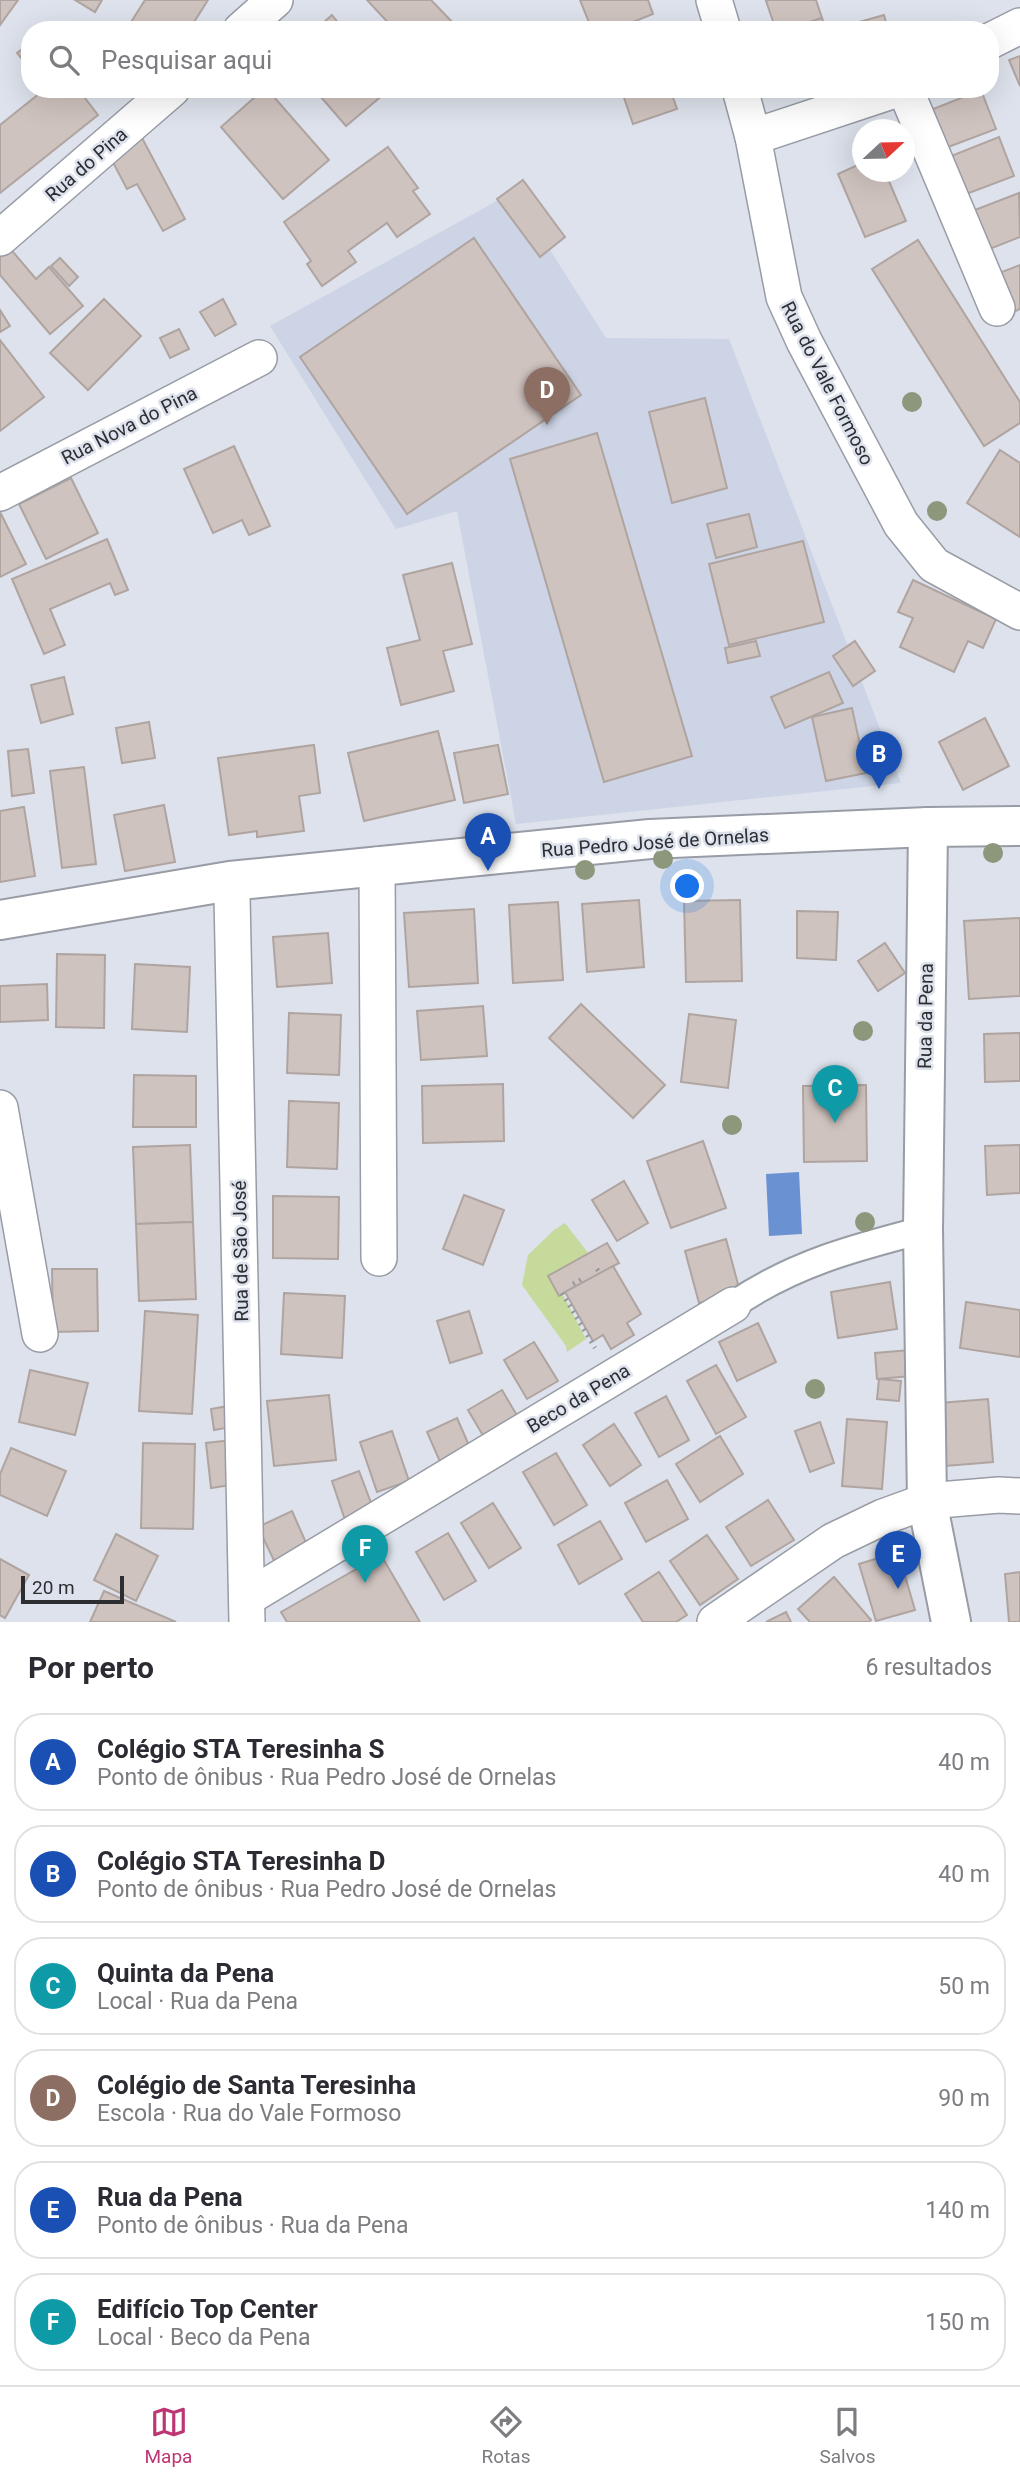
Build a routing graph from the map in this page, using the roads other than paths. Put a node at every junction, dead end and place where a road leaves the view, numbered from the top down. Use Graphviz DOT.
graph roads {
  1 [pos="275,0"];
  2 [pos="714,0"];
  3 [pos="251,21"];
  4 [pos="720,21"];
  5 [pos="1020,26"];
  6 [pos="999,36"];
  7 [pos="162,98"];
  8 [pos="742,98"];
  9 [pos="871,98"];
  10 [pos="909,98"];
  11 [pos="753,137"];
  12 [pos="0,238"];
  13 [pos="997,308"];
  14 [pos="259,358"];
  15 [pos="0,493"];
  16 [pos="1020,612"];
  17 [pos="1020,826"];
  18 [pos="928,827"];
  19 [pos="377,865"];
  20 [pos="230,881"];
  21 [pos="0,920"];
  22 [pos="0,1108"];
  23 [pos="923,1230"];
  24 [pos="379,1258"];
  25 [pos="733,1306"];
  26 [pos="40,1334"];
  27 [pos="1020,1496"];
  28 [pos="927,1501"];
  29 [pos="247,1610"];
  30 [pos="715,1622"];
  31 [pos="951,1622"];
  1 -- 3 [label="street"];
  2 -- 4 [label="street"];
  5 -- 6 [label="street"];
  7 -- 12 [label="street, Rua do Pina"];
  8 -- 11 [label="street, Rua do Vale Formoso"];
  9 -- 11 [label="street"];
  10 -- 13 [label="street"];
  11 -- 16 [label="street, Rua do Vale Formoso"];
  14 -- 15 [label="street, Rua Nova do Pina"];
  17 -- 18 [label="street, Rua Pedro José de Ornelas"];
  18 -- 19 [label="street, Rua Pedro José de Ornelas"];
  18 -- 23 [label="street, Rua da Pena"];
  19 -- 20 [label="street, Rua Pedro José de Ornelas"];
  19 -- 24 [label="street"];
  20 -- 21 [label="street, Rua Pedro José de Ornelas"];
  20 -- 29 [label="street, Rua de São José"];
  22 -- 26 [label="street"];
  23 -- 25 [label="street, Beco da Pena"];
  23 -- 28 [label="street, Rua da Pena"];
  25 -- 29 [label="street, Beco da Pena"];
  27 -- 28 [label="street"];
  28 -- 30 [label="street"];
  28 -- 31 [label="street, Rua da Pena"];
}
